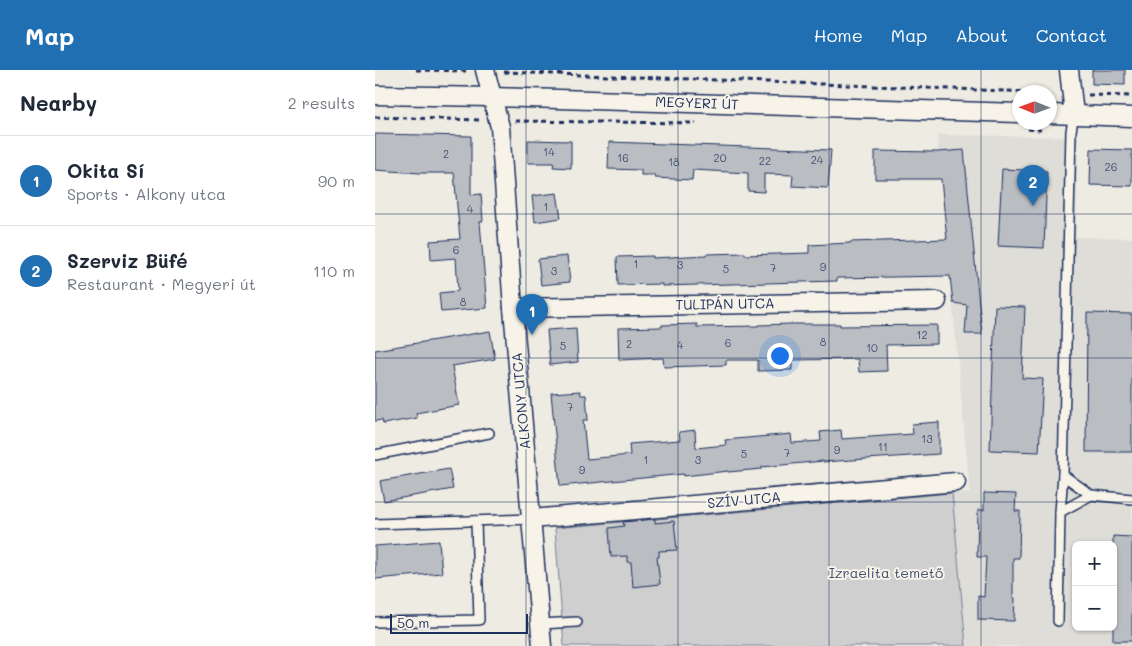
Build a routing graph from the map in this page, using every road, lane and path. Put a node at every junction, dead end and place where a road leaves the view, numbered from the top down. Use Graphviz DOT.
graph roads {
  1 [pos="416,70"];
  2 [pos="1069,70"];
  3 [pos="485,71"];
  4 [pos="1012,91"];
  5 [pos="375,96"];
  6 [pos="491,97"];
  7 [pos="1012,113"];
  8 [pos="1057,114"];
  9 [pos="1074,114"];
  10 [pos="1132,116"];
  11 [pos="937,301"];
  12 [pos="513,308"];
  13 [pos="489,432"];
  14 [pos="375,455"];
  15 [pos="1063,475"];
  16 [pos="956,482"];
  17 [pos="1091,495"];
  18 [pos="1132,499"];
  19 [pos="1060,512"];
  20 [pos="531,518"];
  21 [pos="476,521"];
  22 [pos="375,524"];
  23 [pos="375,622"];
  24 [pos="577,622"];
  25 [pos="1057,622"];
  26 [pos="540,624"];
  27 [pos="542,646"];
  1 -- 3 [label="path"];
  2 -- 9 [label="street"];
  3 -- 4 [label="path"];
  3 -- 6 [label="street, ALKONY UTCA"];
  5 -- 6 [label="street, MEGYERI ÚT"];
  6 -- 7 [label="street, MEGYERI ÚT"];
  6 -- 12 [label="street, ALKONY UTCA"];
  8 -- 9 [label="street"];
  9 -- 10 [label="street"];
  9 -- 15 [label="lane"];
  11 -- 12 [label="street, TULIPÁN UTCA"];
  12 -- 20 [label="street, ALKONY UTCA"];
  13 -- 14 [label="lane"];
  15 -- 17 [label="lane"];
  15 -- 19 [label="lane"];
  16 -- 20 [label="street, SZÍV UTCA"];
  17 -- 18 [label="lane"];
  17 -- 19 [label="lane"];
  19 -- 25 [label="lane"];
  20 -- 21 [label="lane"];
  20 -- 26 [label="street, ALKONY UTCA"];
  21 -- 22 [label="lane"];
  21 -- 23 [label="lane"];
  24 -- 26 [label="lane"];
  26 -- 27 [label="street, ALKONY UTCA"];
}
